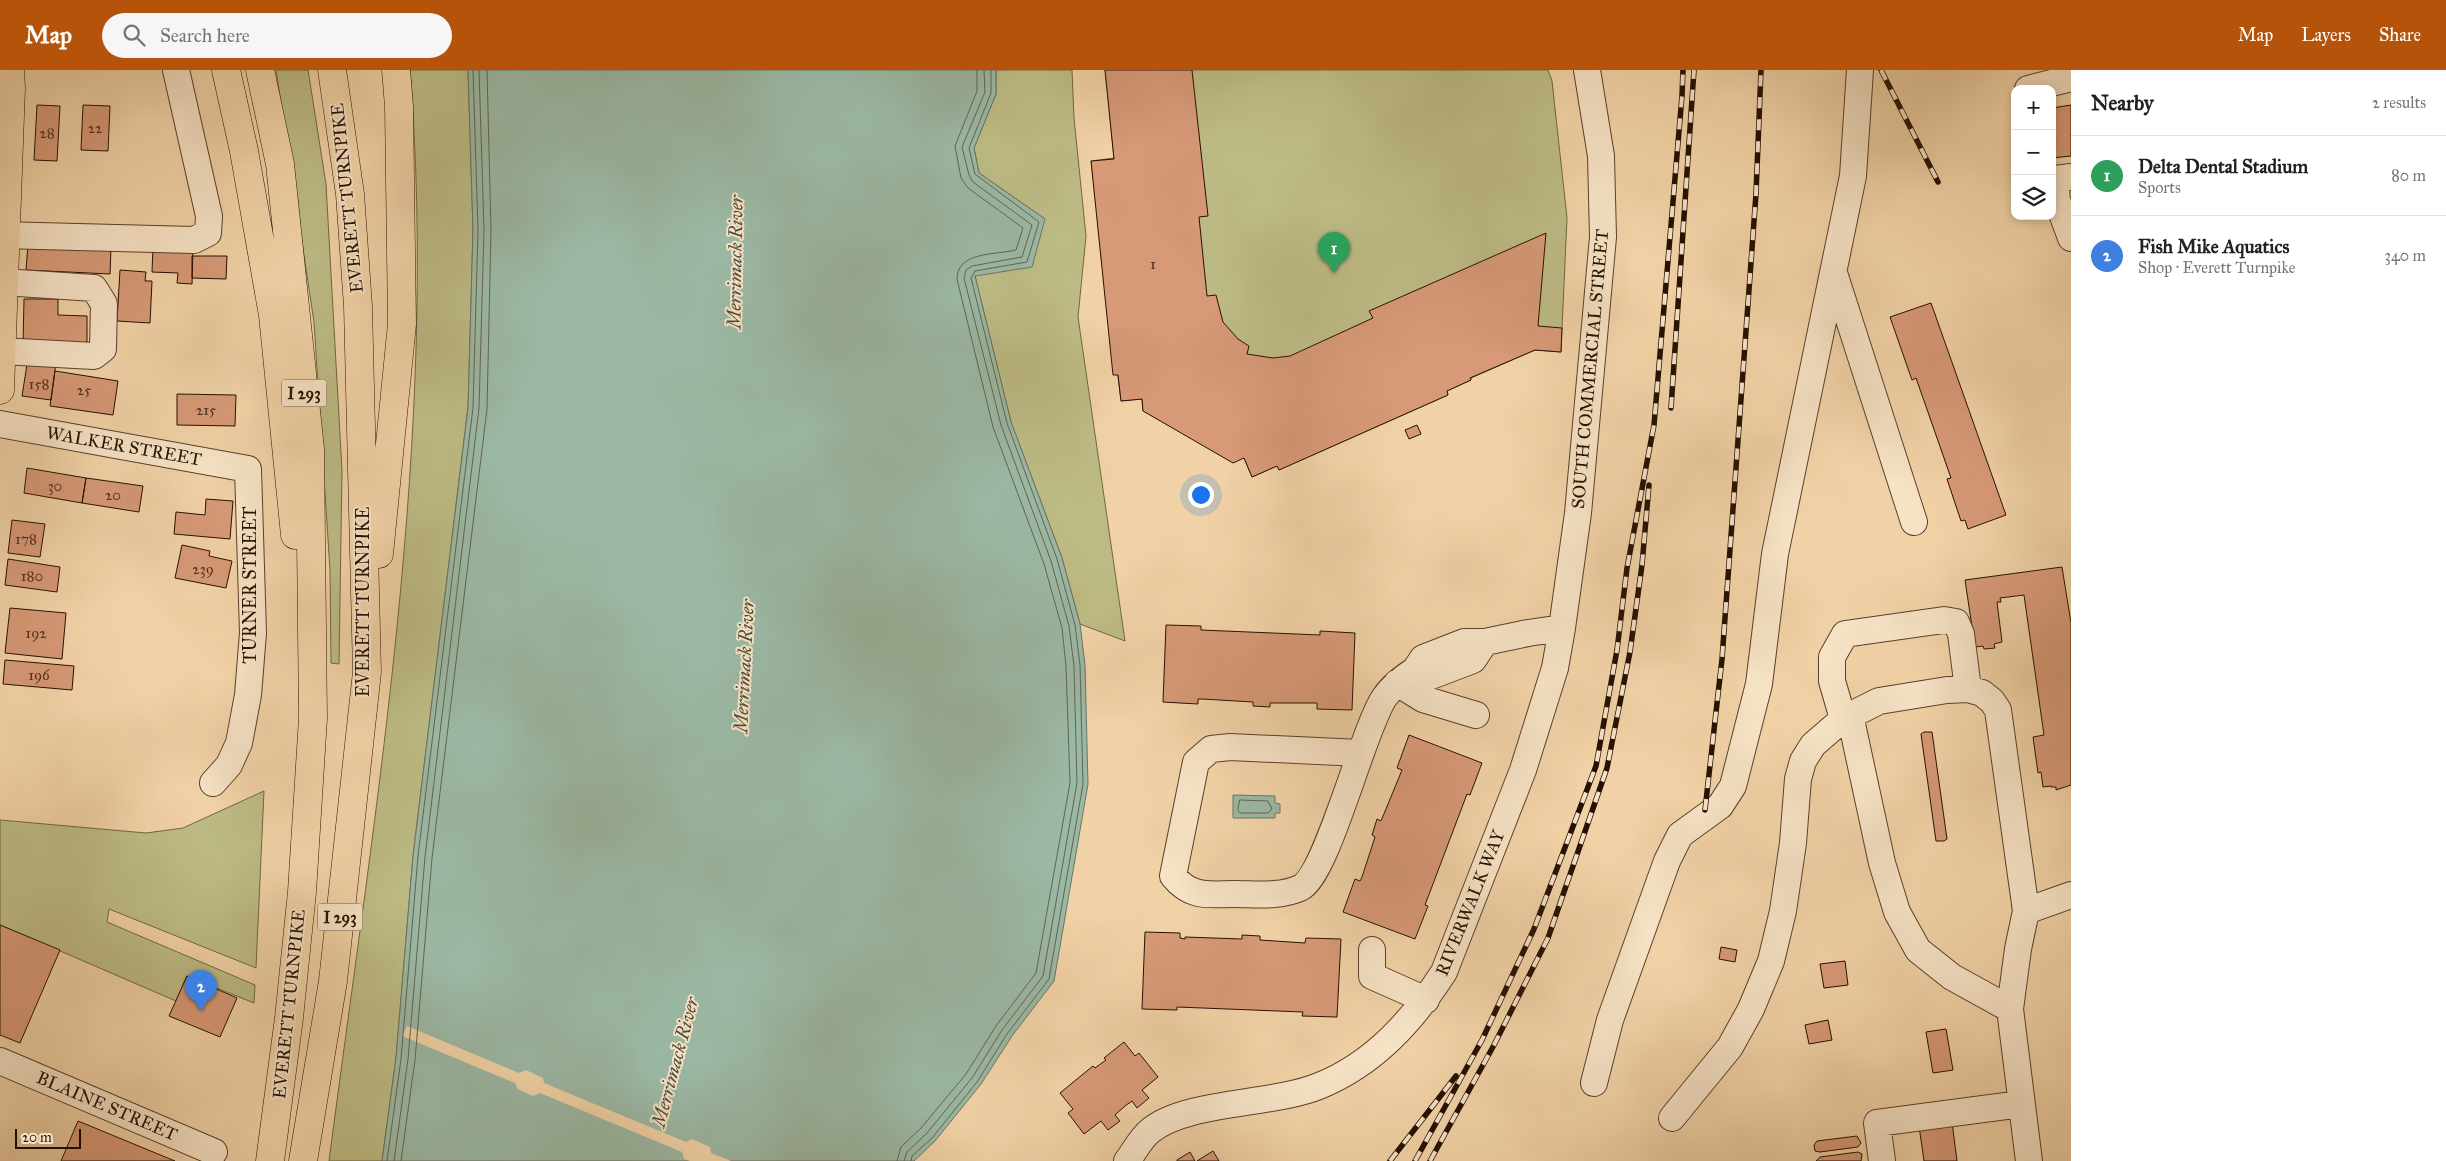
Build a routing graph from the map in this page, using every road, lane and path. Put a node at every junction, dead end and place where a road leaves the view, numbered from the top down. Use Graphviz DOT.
graph roads {
  1 [pos="10,70"];
  2 [pos="176,70"];
  3 [pos="226,70"];
  4 [pos="260,70"];
  5 [pos="332,70"];
  6 [pos="396,70"];
  7 [pos="1588,70"];
  8 [pos="1860,70"];
  9 [pos="4,162"];
  10 [pos="2060,178"];
  11 [pos="2,235"];
  12 [pos="2071,238"];
  13 [pos="1834,273"];
  14 [pos="3,282"];
  15 [pos="1,352"];
  16 [pos="0,390"];
  17 [pos="0,424"];
  18 [pos="248,469"];
  19 [pos="1914,522"];
  20 [pos="1562,628"];
  21 [pos="1555,668"];
  22 [pos="367,672"];
  23 [pos="1406,676"];
  24 [pos="1968,689"];
  25 [pos="1476,715"];
  26 [pos="1847,717"];
  27 [pos="313,718"];
  28 [pos="1361,753"];
  29 [pos="213,783"];
  30 [pos="2071,895"];
  31 [pos="2026,911"];
  32 [pos="1372,950"];
  33 [pos="1426,1000"];
  34 [pos="2010,1009"];
  35 [pos="0,1061"];
  36 [pos="1594,1083"];
  37 [pos="2021,1104"];
  38 [pos="1672,1118"];
  39 [pos="214,1152"];
  40 [pos="270,1161"];
  41 [pos="303,1161"];
  42 [pos="1127,1161"];
  43 [pos="1882,1161"];
  44 [pos="2029,1161"];
  1 -- 9 [label="main road"];
  2 -- 11 [label="street"];
  3 -- 27 [label="main road"];
  4 -- 27 [label="main road, EVERETT TURNPIKE / I 293"];
  5 -- 22 [label="main road, EVERETT TURNPIKE / I 293"];
  6 -- 22 [label="main road"];
  7 -- 20 [label="street, SOUTH COMMERCIAL STREET"];
  8 -- 13 [label="street"];
  9 -- 11 [label="main road"];
  10 -- 12 [label="street"];
  11 -- 14 [label="main road"];
  13 -- 19 [label="street"];
  13 -- 36 [label="street"];
  14 -- 15 [label="main road"];
  14 -- 15 [label="street"];
  15 -- 16 [label="main road"];
  17 -- 18 [label="street, WALKER STREET"];
  18 -- 29 [label="street, TURNER STREET"];
  20 -- 21 [label="street, SOUTH COMMERCIAL STREET"];
  20 -- 23 [label="street"];
  21 -- 33 [label="street, RIVERWALK WAY"];
  22 -- 41 [label="main road, EVERETT TURNPIKE / I 293"];
  23 -- 25 [label="street"];
  23 -- 28 [label="street"];
  24 -- 26 [label="street"];
  24 -- 26 [label="street"];
  24 -- 31 [label="street"];
  26 -- 34 [label="street"];
  26 -- 38 [label="street"];
  27 -- 40 [label="main road, EVERETT TURNPIKE / I 293"];
  28 -- 28 [label="street"];
  30 -- 31 [label="street"];
  31 -- 34 [label="street"];
  32 -- 33 [label="street"];
  33 -- 42 [label="street, RIVERWALK WAY"];
  34 -- 37 [label="street"];
  35 -- 39 [label="street, BLAINE STREET"];
  37 -- 43 [label="street"];
  37 -- 44 [label="street"];
}
